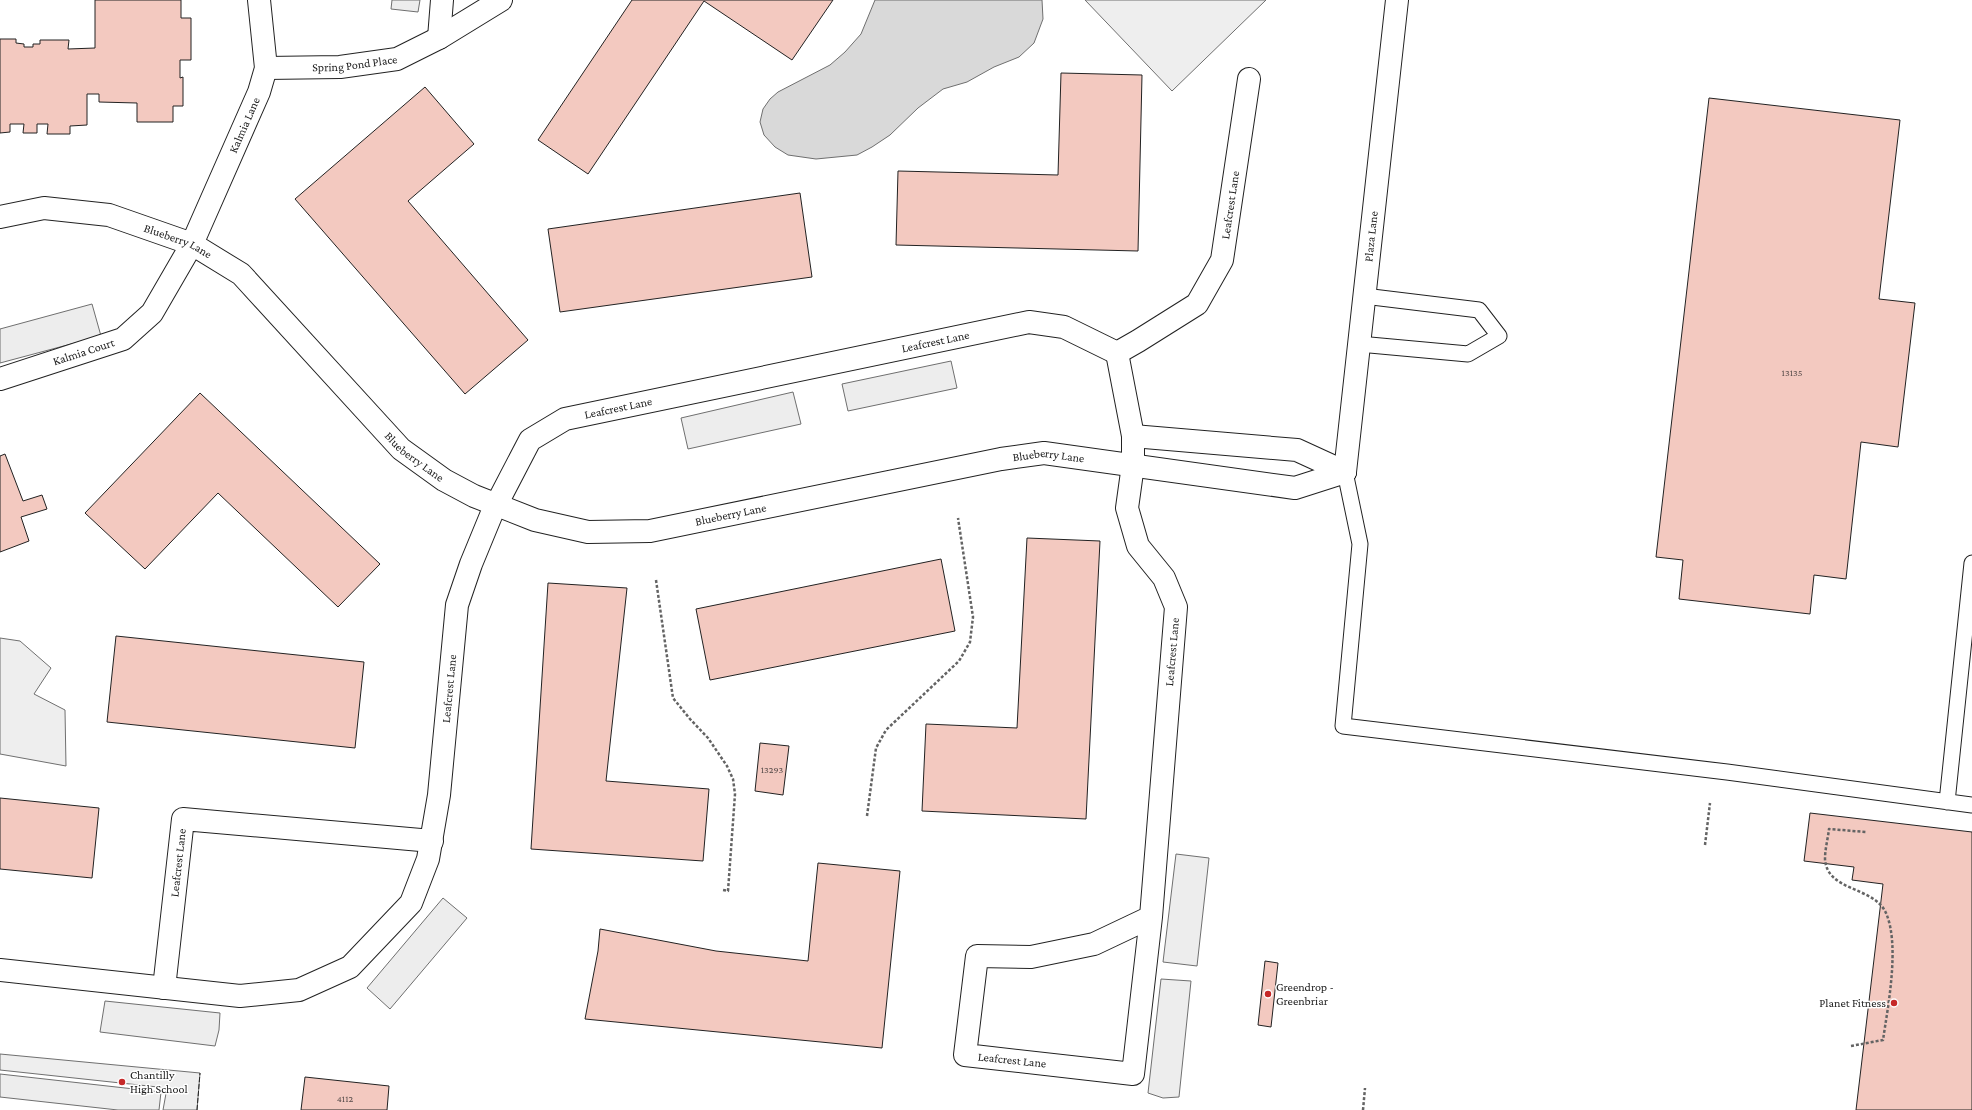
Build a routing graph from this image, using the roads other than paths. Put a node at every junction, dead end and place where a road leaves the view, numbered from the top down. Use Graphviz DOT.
graph roads {
  1 [pos="259,0"];
  2 [pos="442,0"];
  3 [pos="501,0"];
  4 [pos="1397,0"];
  5 [pos="439,38"];
  6 [pos="266,68"];
  7 [pos="1249,78"];
  8 [pos="0,217"];
  9 [pos="192,244"];
  10 [pos="1364,296"];
  11 [pos="1359,344"];
  12 [pos="1117,353"];
  13 [pos="0,380"];
  14 [pos="1133,436"];
  15 [pos="1133,465"];
  16 [pos="1345,472"];
  17 [pos="496,504"];
  18 [pos="1972,563"];
  19 [pos="1947,802"];
  20 [pos="1972,805"];
  21 [pos="432,841"];
  22 [pos="1150,917"];
  23 [pos="0,970"];
  24 [pos="164,988"];
  1 -- 6 [label="street, Kalmia Lane"];
  2 -- 5 [label="street"];
  3 -- 5 [label="street, Spring Pond Place"];
  4 -- 10 [label="street, Plaza Lane"];
  5 -- 6 [label="street, Spring Pond Place"];
  6 -- 9 [label="street, Kalmia Lane"];
  7 -- 12 [label="street, Leafcrest Lane"];
  8 -- 9 [label="street, Blueberry Lane"];
  9 -- 13 [label="street, Kalmia Court"];
  9 -- 17 [label="street, Blueberry Lane"];
  10 -- 11 [label="street, Plaza Lane"];
  10 -- 11 [label="lane"];
  11 -- 16 [label="street, Plaza Lane"];
  12 -- 14 [label="street, Leafcrest Lane"];
  12 -- 17 [label="street, Leafcrest Lane"];
  14 -- 15 [label="street, Leafcrest Lane"];
  14 -- 16 [label="street"];
  15 -- 16 [label="street, Blueberry Lane"];
  15 -- 17 [label="street, Blueberry Lane"];
  15 -- 22 [label="street, Leafcrest Lane"];
  16 -- 19 [label="lane"];
  17 -- 21 [label="street, Leafcrest Lane"];
  18 -- 19 [label="lane"];
  19 -- 20 [label="lane"];
  21 -- 24 [label="street, Leafcrest Lane"];
  21 -- 24 [label="street, Leafcrest Lane"];
  22 -- 22 [label="street, Leafcrest Lane"];
  23 -- 24 [label="street, Leafcrest Lane"];
}
